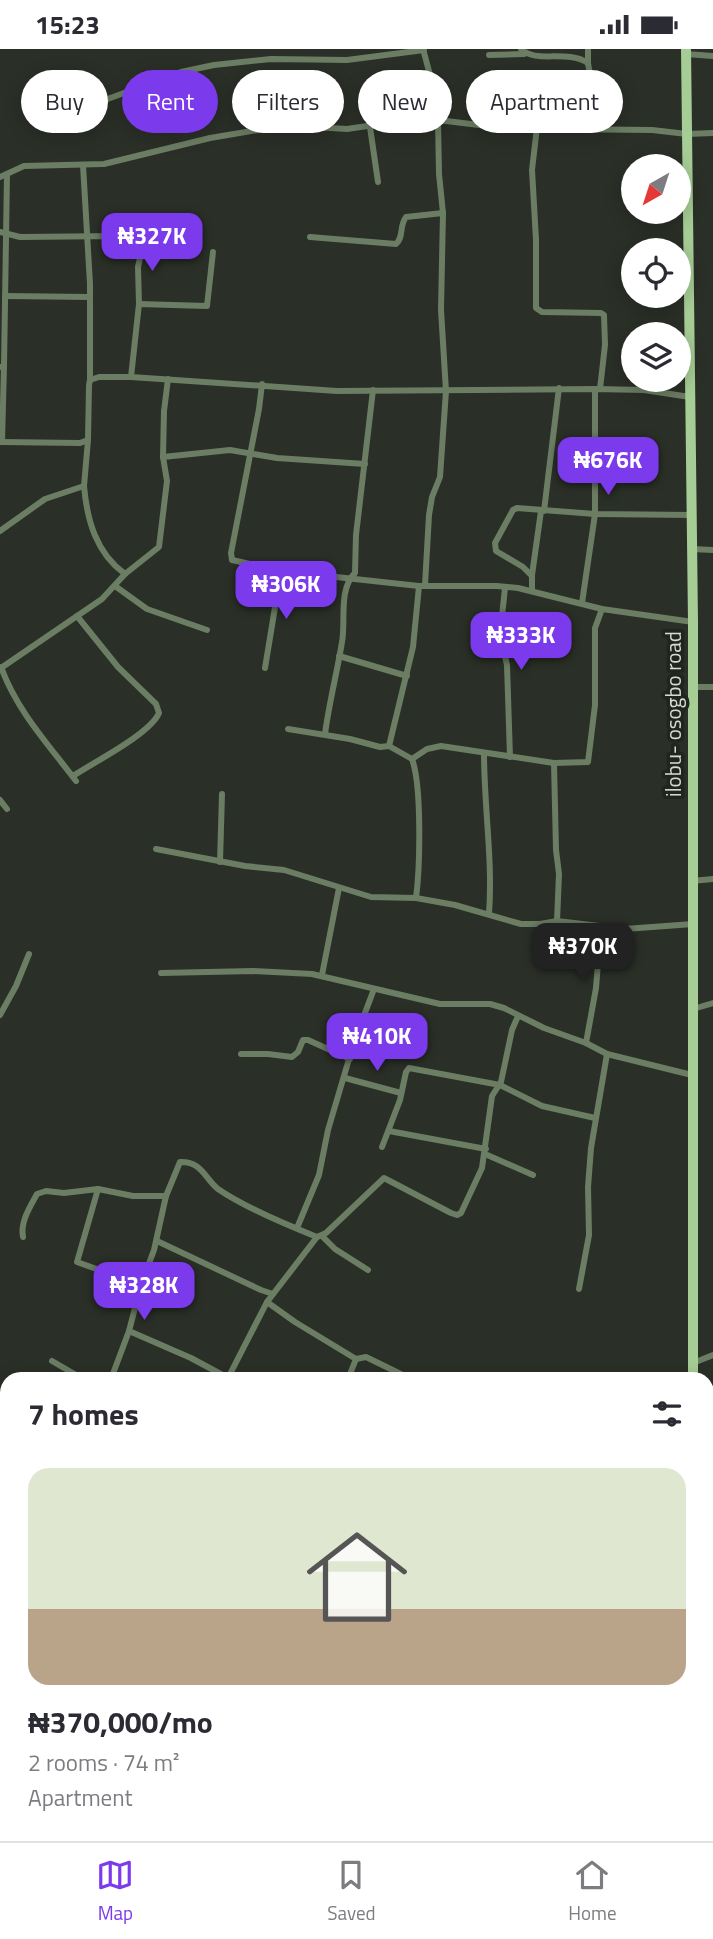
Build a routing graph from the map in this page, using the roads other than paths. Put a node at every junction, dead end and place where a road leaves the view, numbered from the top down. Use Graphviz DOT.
graph roads {
  1 [pos="589,49"];
  2 [pos="424,50"];
  3 [pos="686,51"];
  4 [pos="524,52"];
  5 [pos="489,55"];
  6 [pos="713,56"];
  7 [pos="588,63"];
  8 [pos="429,70"];
  9 [pos="589,70"];
  10 [pos="108,99"];
  11 [pos="358,128"];
  12 [pos="623,130"];
  13 [pos="371,133"];
  14 [pos="438,133"];
  15 [pos="536,133"];
  16 [pos="687,134"];
  17 [pos="713,134"];
  18 [pos="83,165"];
  19 [pos="3,175"];
  20 [pos="378,182"];
  21 [pos="443,213"];
  22 [pos="3,233"];
  23 [pos="88,237"];
  24 [pos="310,237"];
  25 [pos="144,240"];
  26 [pos="186,243"];
  27 [pos="213,252"];
  28 [pos="5,296"];
  29 [pos="90,297"];
  30 [pos="139,304"];
  31 [pos="2,367"];
  32 [pos="131,377"];
  33 [pos="167,379"];
  34 [pos="90,380"];
  35 [pos="262,384"];
  36 [pos="559,388"];
  37 [pos="598,389"];
  38 [pos="373,390"];
  39 [pos="446,391"];
  40 [pos="690,397"];
  41 [pos="88,440"];
  42 [pos="1,442"];
  43 [pos="250,453"];
  44 [pos="163,457"];
  45 [pos="365,464"];
  46 [pos="84,486"];
  47 [pos="542,511"];
  48 [pos="595,514"];
  49 [pos="691,515"];
  50 [pos="0,531"];
  51 [pos="691,549"];
  52 [pos="713,550"];
  53 [pos="281,571"];
  54 [pos="125,574"];
  55 [pos="532,576"];
  56 [pos="350,577"];
  57 [pos="115,586"];
  58 [pos="422,586"];
  59 [pos="505,587"];
  60 [pos="532,590"];
  61 [pos="582,603"];
  62 [pos="602,609"];
  63 [pos="76,616"];
  64 [pos="693,622"];
  65 [pos="207,630"];
  66 [pos="339,656"];
  67 [pos="1,667"];
  68 [pos="265,668"];
  69 [pos="407,676"];
  70 [pos="692,687"];
  71 [pos="713,687"];
  72 [pos="288,729"];
  73 [pos="325,734"];
  74 [pos="389,747"];
  75 [pos="484,753"];
  76 [pos="510,757"];
  77 [pos="412,759"];
  78 [pos="554,763"];
  79 [pos="222,794"];
  80 [pos="0,800"];
  81 [pos="7,809"];
  82 [pos="156,849"];
  83 [pos="220,862"];
  84 [pos="713,880"];
  85 [pos="692,881"];
  86 [pos="339,888"];
  87 [pos="416,898"];
  88 [pos="489,914"];
  89 [pos="557,921"];
  90 [pos="692,924"];
  91 [pos="601,926"];
  92 [pos="29,954"];
  93 [pos="161,973"];
  94 [pos="322,975"];
  95 [pos="374,989"];
  96 [pos="713,1003"];
  97 [pos="693,1009"];
  98 [pos="0,1015"];
  99 [pos="518,1016"];
  100 [pos="586,1044"];
  101 [pos="241,1054"];
  102 [pos="607,1054"];
  103 [pos="350,1059"];
  104 [pos="692,1075"];
  105 [pos="345,1078"];
  106 [pos="499,1085"];
  107 [pos="401,1093"];
  108 [pos="596,1118"];
  109 [pos="390,1131"];
  110 [pos="382,1147"];
  111 [pos="486,1152"];
  112 [pos="533,1175"];
  113 [pos="98,1189"];
  114 [pos="166,1196"];
  115 [pos="297,1228"];
  116 [pos="320,1236"];
  117 [pos="23,1237"];
  118 [pos="157,1241"];
  119 [pos="368,1270"];
  120 [pos="141,1285"];
  121 [pos="579,1289"];
  122 [pos="273,1294"];
  123 [pos="267,1302"];
  124 [pos="129,1331"];
  125 [pos="713,1355"];
  126 [pos="356,1359"];
  127 [pos="52,1361"];
  128 [pos="693,1363"];
  129 [pos="71,1372"];
  130 [pos="114,1372"];
  131 [pos="218,1372"];
  132 [pos="232,1372"];
  133 [pos="351,1372"];
  134 [pos="397,1372"];
  135 [pos="693,1372"];
  1 -- 7 [label="street"];
  2 -- 8 [label="street"];
  2 -- 10 [label="street"];
  3 -- 6 [label="street"];
  3 -- 16 [label="main road, ilobu- osogbo road"];
  4 -- 5 [label="street"];
  4 -- 7 [label="street"];
  7 -- 9 [label="street"];
  11 -- 18 [label="street"];
  12 -- 16 [label="street"];
  13 -- 20 [label="street"];
  14 -- 21 [label="street"];
  15 -- 37 [label="street"];
  16 -- 17 [label="street"];
  16 -- 40 [label="main road, ilobu- osogbo road"];
  18 -- 19 [label="street"];
  18 -- 23 [label="street"];
  19 -- 22 [label="street"];
  21 -- 24 [label="street"];
  21 -- 39 [label="street"];
  22 -- 23 [label="street"];
  22 -- 28 [label="street"];
  23 -- 25 [label="street"];
  23 -- 29 [label="street"];
  25 -- 26 [label="street"];
  25 -- 30 [label="street"];
  27 -- 30 [label="street"];
  28 -- 29 [label="street"];
  28 -- 31 [label="street"];
  29 -- 34 [label="street"];
  30 -- 32 [label="street"];
  31 -- 42 [label="street"];
  32 -- 33 [label="street"];
  32 -- 34 [label="street"];
  33 -- 35 [label="street"];
  33 -- 44 [label="street"];
  34 -- 41 [label="street"];
  35 -- 38 [label="street"];
  35 -- 43 [label="street"];
  36 -- 37 [label="street"];
  36 -- 39 [label="street"];
  36 -- 47 [label="street"];
  37 -- 40 [label="street"];
  37 -- 48 [label="street"];
  38 -- 39 [label="street"];
  38 -- 45 [label="street"];
  39 -- 58 [label="street"];
  40 -- 49 [label="main road, ilobu- osogbo road"];
  41 -- 42 [label="street"];
  41 -- 46 [label="street"];
  43 -- 44 [label="street"];
  43 -- 45 [label="street"];
  43 -- 53 [label="street"];
  44 -- 54 [label="street"];
  45 -- 56 [label="street"];
  46 -- 50 [label="street"];
  46 -- 54 [label="street"];
  47 -- 48 [label="street"];
  47 -- 55 [label="street"];
  47 -- 55 [label="street"];
  48 -- 49 [label="street"];
  48 -- 61 [label="street"];
  49 -- 51 [label="main road, ilobu- osogbo road"];
  51 -- 52 [label="street"];
  51 -- 64 [label="main road, ilobu- osogbo road"];
  53 -- 56 [label="street"];
  53 -- 68 [label="street"];
  54 -- 57 [label="street"];
  55 -- 60 [label="street"];
  56 -- 58 [label="street"];
  56 -- 66 [label="street"];
  57 -- 63 [label="street"];
  57 -- 65 [label="street"];
  58 -- 59 [label="street"];
  58 -- 69 [label="street"];
  59 -- 60 [label="street"];
  59 -- 76 [label="street"];
  60 -- 61 [label="street"];
  61 -- 62 [label="street"];
  62 -- 64 [label="street"];
  62 -- 78 [label="street"];
  63 -- 67 [label="street"];
  63 -- 67 [label="street"];
  64 -- 70 [label="main road, ilobu- osogbo road"];
  66 -- 69 [label="street"];
  66 -- 73 [label="street"];
  69 -- 74 [label="street"];
  70 -- 71 [label="street"];
  70 -- 85 [label="main road, ilobu- osogbo road"];
  72 -- 73 [label="street"];
  73 -- 74 [label="street"];
  74 -- 77 [label="street"];
  75 -- 76 [label="street"];
  75 -- 77 [label="street"];
  75 -- 88 [label="street"];
  76 -- 78 [label="street"];
  77 -- 87 [label="street"];
  78 -- 89 [label="street"];
  79 -- 83 [label="street"];
  80 -- 81 [label="street"];
  82 -- 83 [label="street"];
  83 -- 86 [label="street"];
  84 -- 85 [label="street"];
  85 -- 90 [label="main road, ilobu- osogbo road"];
  86 -- 87 [label="street"];
  86 -- 94 [label="street"];
  87 -- 88 [label="street"];
  88 -- 89 [label="street"];
  89 -- 91 [label="street"];
  90 -- 91 [label="street"];
  90 -- 97 [label="main road, ilobu- osogbo road"];
  91 -- 100 [label="street"];
  92 -- 98 [label="street"];
  93 -- 94 [label="street"];
  94 -- 95 [label="street"];
  95 -- 99 [label="street"];
  95 -- 103 [label="street"];
  96 -- 97 [label="street"];
  97 -- 104 [label="main road, ilobu- osogbo road"];
  99 -- 100 [label="street"];
  99 -- 106 [label="street"];
  100 -- 102 [label="street"];
  101 -- 103 [label="street"];
  102 -- 104 [label="street"];
  102 -- 108 [label="street"];
  103 -- 105 [label="street"];
  104 -- 128 [label="main road, ilobu- osogbo road"];
  105 -- 107 [label="street"];
  105 -- 115 [label="street"];
  106 -- 107 [label="street"];
  106 -- 108 [label="street"];
  106 -- 111 [label="street"];
  107 -- 109 [label="street"];
  108 -- 121 [label="street"];
  109 -- 110 [label="street"];
  109 -- 111 [label="street"];
  111 -- 112 [label="street"];
  111 -- 116 [label="street"];
  113 -- 114 [label="street"];
  113 -- 117 [label="street"];
  113 -- 120 [label="street"];
  114 -- 115 [label="street"];
  114 -- 118 [label="street"];
  115 -- 116 [label="street"];
  116 -- 119 [label="street"];
  116 -- 122 [label="street"];
  118 -- 120 [label="street"];
  118 -- 122 [label="street"];
  120 -- 124 [label="street"];
  122 -- 123 [label="street"];
  123 -- 126 [label="street"];
  123 -- 132 [label="street"];
  124 -- 130 [label="street"];
  124 -- 131 [label="street"];
  125 -- 128 [label="street"];
  126 -- 133 [label="street"];
  126 -- 134 [label="street"];
  127 -- 129 [label="street"];
  128 -- 135 [label="main road, ilobu- osogbo road"];
}
